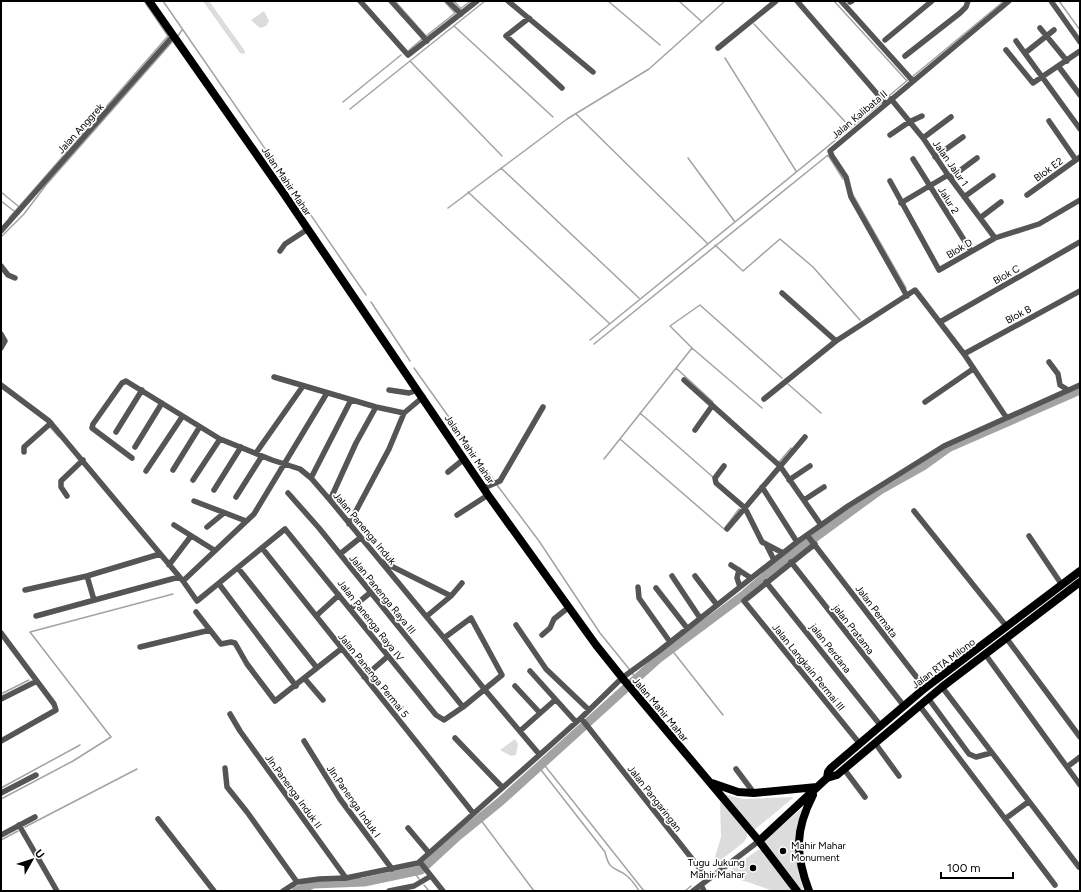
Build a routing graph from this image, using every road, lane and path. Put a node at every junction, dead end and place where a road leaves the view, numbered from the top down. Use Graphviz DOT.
graph roads {
  1 [pos="149,1"];
  2 [pos="360,1"];
  3 [pos="391,1"];
  4 [pos="448,1"];
  5 [pos="477,1"];
  6 [pos="508,1"];
  7 [pos="776,1"];
  8 [pos="797,1"];
  9 [pos="841,1"];
  10 [pos="932,1"];
  11 [pos="968,1"];
  12 [pos="1009,1"];
  13 [pos="1051,1"];
  14 [pos="460,14"];
  15 [pos="528,18"];
  16 [pos="1040,28"];
  17 [pos="1054,30"];
  18 [pos="173,36"];
  19 [pos="1046,36"];
  20 [pos="885,40"];
  21 [pos="427,41"];
  22 [pos="1016,41"];
  23 [pos="1080,42"];
  24 [pos="718,48"];
  25 [pos="1006,50"];
  26 [pos="1080,51"];
  27 [pos="1025,52"];
  28 [pos="905,56"];
  29 [pos="1067,61"];
  30 [pos="1059,67"];
  31 [pos="593,72"];
  32 [pos="1042,77"];
  33 [pos="912,80"];
  34 [pos="562,88"];
  35 [pos="1080,95"];
  36 [pos="891,99"];
  37 [pos="886,104"];
  38 [pos="922,116"];
  39 [pos="951,117"];
  40 [pos="1049,121"];
  41 [pos="909,122"];
  42 [pos="1080,129"];
  43 [pos="890,135"];
  44 [pos="963,137"];
  45 [pos="923,138"];
  46 [pos="935,157"];
  47 [pos="977,158"];
  48 [pos="912,159"];
  49 [pos="1078,159"];
  50 [pos="949,176"];
  51 [pos="993,176"];
  52 [pos="890,181"];
  53 [pos="930,186"];
  54 [pos="1027,195"];
  55 [pos="964,197"];
  56 [pos="1080,200"];
  57 [pos="1001,202"];
  58 [pos="902,203"];
  59 [pos="980,218"];
  60 [pos="308,229"];
  61 [pos="1,231"];
  62 [pos="995,238"];
  63 [pos="1080,242"];
  64 [pos="280,251"];
  65 [pos="971,251"];
  66 [pos="1,266"];
  67 [pos="15,278"];
  68 [pos="1080,291"];
  69 [pos="782,293"];
  70 [pos="907,296"];
  71 [pos="940,322"];
  72 [pos="1,334"];
  73 [pos="836,341"];
  74 [pos="1,348"];
  75 [pos="964,354"];
  76 [pos="1049,362"];
  77 [pos="973,369"];
  78 [pos="274,377"];
  79 [pos="684,380"];
  80 [pos="1,385"];
  81 [pos="1080,385"];
  82 [pos="303,386"];
  83 [pos="142,390"];
  84 [pos="389,390"];
  85 [pos="418,390"];
  86 [pos="1068,390"];
  87 [pos="327,393"];
  88 [pos="423,398"];
  89 [pos="764,399"];
  90 [pos="350,400"];
  91 [pos="925,402"];
  92 [pos="162,403"];
  93 [pos="712,406"];
  94 [pos="376,407"];
  95 [pos="544,407"];
  96 [pos="404,413"];
  97 [pos="182,417"];
  98 [pos="1006,417"];
  99 [pos="51,423"];
  100 [pos="199,428"];
  101 [pos="695,430"];
  102 [pos="116,432"];
  103 [pos="804,437"];
  104 [pos="220,439"];
  105 [pos="135,447"];
  106 [pos="241,447"];
  107 [pos="24,452"];
  108 [pos="256,453"];
  109 [pos="262,456"];
  110 [pos="132,458"];
  111 [pos="464,459"];
  112 [pos="83,460"];
  113 [pos="285,464"];
  114 [pos="724,466"];
  115 [pos="780,466"];
  116 [pos="810,466"];
  117 [pos="173,470"];
  118 [pos="146,471"];
  119 [pos="448,472"];
  120 [pos="312,478"];
  121 [pos="193,480"];
  122 [pos="789,480"];
  123 [pos="762,487"];
  124 [pos="824,487"];
  125 [pos="214,490"];
  126 [pos="486,491"];
  127 [pos="288,493"];
  128 [pos="67,496"];
  129 [pos="236,497"];
  130 [pos="330,500"];
  131 [pos="804,500"];
  132 [pos="194,501"];
  133 [pos="745,508"];
  134 [pos="914,511"];
  135 [pos="224,513"];
  136 [pos="457,515"];
  137 [pos="246,520"];
  138 [pos="349,524"];
  139 [pos="174,525"];
  140 [pos="821,525"];
  141 [pos="207,527"];
  142 [pos="727,529"];
  143 [pos="191,536"];
  144 [pos="1029,536"];
  145 [pos="360,538"];
  146 [pos="811,540"];
  147 [pos="798,542"];
  148 [pos="767,546"];
  149 [pos="262,548"];
  150 [pos="214,550"];
  151 [pos="783,553"];
  152 [pos="160,554"];
  153 [pos="340,554"];
  154 [pos="774,560"];
  155 [pos="380,561"];
  156 [pos="791,562"];
  157 [pos="169,565"];
  158 [pos="731,565"];
  159 [pos="238,568"];
  160 [pos="739,570"];
  161 [pos="1080,571"];
  162 [pos="87,576"];
  163 [pos="672,576"];
  164 [pos="695,576"];
  165 [pos="751,578"];
  166 [pos="181,579"];
  167 [pos="766,582"];
  168 [pos="1080,582"];
  169 [pos="462,583"];
  170 [pos="219,584"];
  171 [pos="1062,585"];
  172 [pos="638,587"];
  173 [pos="740,587"];
  174 [pos="656,588"];
  175 [pos="26,590"];
  176 [pos="370,593"];
  177 [pos="339,595"];
  178 [pos="451,596"];
  179 [pos="94,600"];
  180 [pos="717,605"];
  181 [pos="569,606"];
  182 [pos="350,609"];
  183 [pos="196,612"];
  184 [pos="36,616"];
  185 [pos="316,616"];
  186 [pos="427,616"];
  187 [pos="700,618"];
  188 [pos="516,625"];
  189 [pos="1007,627"];
  190 [pos="687,628"];
  191 [pos="210,630"];
  192 [pos="1,633"];
  193 [pos="542,635"];
  194 [pos="994,637"];
  195 [pos="444,638"];
  196 [pos="1007,639"];
  197 [pos="670,642"];
  198 [pos="999,644"];
  199 [pos="140,646"];
  200 [pos="341,650"];
  201 [pos="985,654"];
  202 [pos="387,656"];
  203 [pos="317,668"];
  204 [pos="530,672"];
  205 [pos="364,677"];
  206 [pos="305,679"];
  207 [pos="623,679"];
  208 [pos="37,681"];
  209 [pos="296,686"];
  210 [pos="515,686"];
  211 [pos="942,687"];
  212 [pos="925,688"];
  213 [pos="485,690"];
  214 [pos="928,698"];
  215 [pos="1,699"];
  216 [pos="323,700"];
  217 [pos="555,700"];
  218 [pos="919,705"];
  219 [pos="904,706"];
  220 [pos="464,707"];
  221 [pos="589,710"];
  222 [pos="540,713"];
  223 [pos="230,714"];
  224 [pos="580,720"];
  225 [pos="881,726"];
  226 [pos="520,731"];
  227 [pos="1080,737"];
  228 [pos="455,738"];
  229 [pos="1,741"];
  230 [pos="304,741"];
  231 [pos="875,743"];
  232 [pos="860,744"];
  233 [pos="539,754"];
  234 [pos="991,754"];
  235 [pos="1080,757"];
  236 [pos="1067,767"];
  237 [pos="225,768"];
  238 [pos="736,769"];
  239 [pos="844,769"];
  240 [pos="36,775"];
  241 [pos="899,776"];
  242 [pos="827,778"];
  243 [pos="712,783"];
  244 [pos="1080,785"];
  245 [pos="817,787"];
  246 [pos="502,788"];
  247 [pos="1,793"];
  248 [pos="754,793"];
  249 [pos="865,797"];
  250 [pos="1028,802"];
  251 [pos="473,813"];
  252 [pos="35,817"];
  253 [pos="158,819"];
  254 [pos="1005,819"];
  255 [pos="20,825"];
  256 [pos="408,828"];
  257 [pos="1,835"];
  258 [pos="759,841"];
  259 [pos="429,854"];
  260 [pos="421,863"];
  261 [pos="1079,867"];
  262 [pos="392,869"];
  263 [pos="431,876"];
  264 [pos="346,878"];
  265 [pos="708,879"];
  266 [pos="297,882"];
  267 [pos="700,885"];
  268 [pos="1055,885"];
  269 [pos="57,891"];
  270 [pos="214,891"];
  271 [pos="283,891"];
  272 [pos="390,891"];
  273 [pos="443,891"];
  274 [pos="692,891"];
  275 [pos="704,891"];
  276 [pos="797,891"];
  277 [pos="809,891"];
  1 -- 18 [label="highway, Jalan Mahir Mahar"];
  2 -- 21 [label="street"];
  3 -- 21 [label="street"];
  4 -- 14 [label="street"];
  5 -- 14 [label="street"];
  6 -- 15 [label="street"];
  7 -- 24 [label="street"];
  8 -- 37 [label="street"];
  9 -- 33 [label="street"];
  10 -- 20 [label="street"];
  11 -- 28 [label="street"];
  12 -- 33 [label="street, Jalan Kalibata II"];
  13 -- 23 [label="street"];
  14 -- 21 [label="street"];
  15 -- 31 [label="street"];
  15 -- 34 [label="street"];
  16 -- 19 [label="street"];
  17 -- 19 [label="street"];
  18 -- 60 [label="highway, Jalan Mahir Mahar"];
  18 -- 61 [label="street, Jalan Anggrek"];
  19 -- 27 [label="street"];
  19 -- 29 [label="street"];
  22 -- 27 [label="street"];
  25 -- 32 [label="street"];
  26 -- 29 [label="street"];
  27 -- 32 [label="street"];
  29 -- 30 [label="street"];
  30 -- 32 [label="street"];
  30 -- 35 [label="street"];
  32 -- 42 [label="street"];
  33 -- 36 [label="street, Jalan Kalibata II"];
  36 -- 37 [label="street, Jalan Kalibata II"];
  36 -- 41 [label="street, Jalan Jalur 1"];
  37 -- 70 [label="street, Jalan Kalibata II"];
  38 -- 41 [label="street"];
  39 -- 45 [label="street"];
  40 -- 49 [label="street"];
  41 -- 43 [label="street"];
  41 -- 45 [label="street, Jalan Jalur 1"];
  44 -- 46 [label="street"];
  45 -- 46 [label="street, Jalan Jalur 1"];
  46 -- 50 [label="street, Jalan Jalur 1"];
  47 -- 50 [label="street"];
  48 -- 53 [label="street, Jalur 2"];
  49 -- 54 [label="street, Blok E2"];
  50 -- 53 [label="street"];
  50 -- 55 [label="street, Jalan Jalur 1"];
  51 -- 55 [label="street"];
  52 -- 58 [label="street, Blok D"];
  53 -- 58 [label="street"];
  53 -- 65 [label="street, Jalur 2"];
  55 -- 59 [label="street, Jalan Jalur 1"];
  56 -- 62 [label="street, Blok D"];
  57 -- 59 [label="street"];
  58 -- 65 [label="street, Blok D"];
  59 -- 62 [label="street, Jalan Jalur 1"];
  60 -- 64 [label="street"];
  60 -- 85 [label="highway, Jalan Mahir Mahar"];
  62 -- 65 [label="street, Blok D"];
  63 -- 71 [label="street, Blok C"];
  66 -- 67 [label="street"];
  68 -- 75 [label="street, Blok B"];
  69 -- 73 [label="street"];
  70 -- 71 [label="street"];
  70 -- 73 [label="street"];
  71 -- 75 [label="street"];
  72 -- 74 [label="street"];
  73 -- 89 [label="street"];
  75 -- 77 [label="street"];
  76 -- 86 [label="street"];
  77 -- 91 [label="street"];
  77 -- 98 [label="street"];
  78 -- 82 [label="street"];
  79 -- 93 [label="street"];
  80 -- 99 [label="street"];
  81 -- 86 [label="street"];
  82 -- 87 [label="street"];
  82 -- 108 [label="street"];
  83 -- 92 [label="street, Jalan Panenga Induk"];
  83 -- 102 [label="street"];
  83 -- 110 [label="street, Jalan Panenga Induk"];
  84 -- 85 [label="street"];
  85 -- 88 [label="highway, Jalan Mahir Mahar"];
  86 -- 98 [label="street"];
  87 -- 90 [label="street"];
  87 -- 113 [label="street"];
  88 -- 96 [label="street"];
  88 -- 111 [label="highway, Jalan Mahir Mahar"];
  90 -- 94 [label="street"];
  90 -- 120 [label="street"];
  92 -- 97 [label="street, Jalan Panenga Induk"];
  92 -- 105 [label="street"];
  93 -- 101 [label="street"];
  93 -- 115 [label="street"];
  94 -- 96 [label="street"];
  94 -- 130 [label="street"];
  95 -- 126 [label="street"];
  96 -- 138 [label="street"];
  97 -- 100 [label="street, Jalan Panenga Induk"];
  97 -- 118 [label="street"];
  98 -- 140 [label="street"];
  99 -- 107 [label="street"];
  99 -- 112 [label="street"];
  100 -- 104 [label="street, Jalan Panenga Induk"];
  100 -- 117 [label="street"];
  103 -- 115 [label="street"];
  104 -- 106 [label="street, Jalan Panenga Induk"];
  104 -- 121 [label="street"];
  106 -- 108 [label="street, Jalan Panenga Induk"];
  106 -- 125 [label="street"];
  108 -- 109 [label="street, Jalan Panenga Induk"];
  109 -- 113 [label="street, Jalan Panenga Induk"];
  109 -- 129 [label="street"];
  111 -- 119 [label="street"];
  111 -- 126 [label="highway, Jalan Mahir Mahar"];
  112 -- 128 [label="street"];
  112 -- 152 [label="street"];
  113 -- 120 [label="street, Jalan Panenga Induk"];
  113 -- 137 [label="street"];
  114 -- 133 [label="street"];
  115 -- 122 [label="street"];
  115 -- 123 [label="street"];
  116 -- 122 [label="street"];
  120 -- 130 [label="street, Jalan Panenga Induk"];
  122 -- 131 [label="street"];
  123 -- 133 [label="street"];
  123 -- 147 [label="street"];
  124 -- 131 [label="street"];
  126 -- 136 [label="street"];
  126 -- 181 [label="highway, Jalan Mahir Mahar"];
  127 -- 153 [label="street, Jalan Panenga Raya III"];
  130 -- 138 [label="street, Jalan Panenga Induk"];
  131 -- 140 [label="street"];
  132 -- 135 [label="street"];
  133 -- 142 [label="street"];
  133 -- 148 [label="street"];
  134 -- 189 [label="street"];
  135 -- 137 [label="street"];
  135 -- 141 [label="street"];
  137 -- 150 [label="street"];
  138 -- 145 [label="street, Jalan Panenga Induk"];
  139 -- 143 [label="street"];
  140 -- 146 [label="street"];
  143 -- 150 [label="street"];
  143 -- 157 [label="street"];
  144 -- 171 [label="street"];
  145 -- 153 [label="street"];
  145 -- 155 [label="street, Jalan Panenga Induk"];
  146 -- 147 [label="street"];
  146 -- 156 [label="street"];
  146 -- 212 [label="street, Jalan Permata"];
  147 -- 151 [label="street"];
  148 -- 151 [label="street"];
  148 -- 154 [label="street"];
  149 -- 159 [label="street"];
  149 -- 177 [label="street, Jalan Panenga Raya IV"];
  149 -- 185 [label="street, Jalan Panenga Permai 5"];
  150 -- 166 [label="street"];
  151 -- 154 [label="street"];
  152 -- 157 [label="street"];
  152 -- 162 [label="street"];
  153 -- 176 [label="street, Jalan Panenga Raya III"];
  154 -- 165 [label="street"];
  155 -- 178 [label="street"];
  155 -- 186 [label="street, Jalan Panenga Induk"];
  156 -- 167 [label="street"];
  156 -- 219 [label="street, jalan Pratama"];
  157 -- 166 [label="street"];
  158 -- 160 [label="street"];
  159 -- 170 [label="street"];
  159 -- 203 [label="street"];
  160 -- 165 [label="street"];
  160 -- 173 [label="street"];
  161 -- 171 [label="highway, Jalan RTA Milono"];
  162 -- 175 [label="street"];
  162 -- 179 [label="street"];
  163 -- 187 [label="street"];
  164 -- 180 [label="street"];
  165 -- 173 [label="street"];
  166 -- 170 [label="street"];
  166 -- 179 [label="street"];
  167 -- 225 [label="street, jalan Perdana"];
  167 -- 232 [label="street, Jalan Langkain Permai III"];
  168 -- 196 [label="highway, Jalan RTA Milono"];
  169 -- 178 [label="street"];
  170 -- 209 [label="street"];
  171 -- 189 [label="highway, Jalan RTA Milono"];
  172 -- 197 [label="street"];
  173 -- 180 [label="street"];
  174 -- 190 [label="street"];
  176 -- 182 [label="street"];
  176 -- 220 [label="street, Jalan Panenga Raya III"];
  177 -- 182 [label="street, Jalan Panenga Raya IV"];
  177 -- 185 [label="street"];
  178 -- 186 [label="street"];
  179 -- 184 [label="street"];
  180 -- 187 [label="street"];
  181 -- 193 [label="street"];
  181 -- 207 [label="highway, Jalan Mahir Mahar"];
  182 -- 202 [label="street, Jalan Panenga Raya IV"];
  183 -- 191 [label="street"];
  185 -- 200 [label="street, Jalan Panenga Permai 5"];
  186 -- 195 [label="street, Jalan Panenga Induk"];
  187 -- 190 [label="street"];
  188 -- 221 [label="street"];
  189 -- 194 [label="highway, Jalan RTA Milono"];
  190 -- 197 [label="street"];
  191 -- 199 [label="street"];
  191 -- 209 [label="street"];
  192 -- 208 [label="street"];
  194 -- 198 [label="highway"];
  194 -- 212 [label="highway, Jalan RTA Milono"];
  195 -- 213 [label="street, Jalan Panenga Induk"];
  195 -- 213 [label="street"];
  196 -- 198 [label="highway, Jalan RTA Milono"];
  196 -- 227 [label="street"];
  197 -- 207 [label="street"];
  198 -- 201 [label="highway, Jalan RTA Milono"];
  200 -- 203 [label="street"];
  200 -- 205 [label="street, Jalan Panenga Permai 5"];
  201 -- 211 [label="highway, Jalan RTA Milono"];
  201 -- 236 [label="street"];
  202 -- 205 [label="street"];
  202 -- 220 [label="street, Jalan Panenga Raya IV"];
  203 -- 206 [label="street"];
  204 -- 217 [label="street, Jalan Pangaringan"];
  205 -- 251 [label="street, Jalan Panenga Permai 5"];
  206 -- 209 [label="street"];
  206 -- 216 [label="street"];
  207 -- 221 [label="street"];
  207 -- 243 [label="highway, Jalan Mahir Mahar"];
  208 -- 215 [label="street"];
  208 -- 229 [label="street"];
  210 -- 222 [label="street"];
  211 -- 214 [label="highway, Jalan RTA Milono"];
  211 -- 234 [label="street"];
  212 -- 219 [label="highway, Jalan RTA Milono"];
  213 -- 220 [label="street"];
  213 -- 226 [label="street, Jalan Panenga Induk"];
  214 -- 218 [label="highway, Jalan RTA Milono"];
  214 -- 234 [label="street"];
  217 -- 222 [label="street"];
  217 -- 224 [label="street, Jalan Pangaringan"];
  218 -- 231 [label="highway, Jalan RTA Milono"];
  218 -- 254 [label="street"];
  219 -- 225 [label="highway, Jalan RTA Milono"];
  221 -- 224 [label="street"];
  222 -- 226 [label="street"];
  223 -- 264 [label="street, Jln.Panenga Induk II"];
  224 -- 233 [label="street"];
  224 -- 265 [label="street, Jalan Pangaringan"];
  225 -- 232 [label="highway, Jalan RTA Milono"];
  226 -- 233 [label="street, Jalan Panenga Induk"];
  228 -- 246 [label="street"];
  230 -- 262 [label="street, Jln.Panenga Induk I"];
  231 -- 239 [label="highway, Jalan RTA Milono"];
  231 -- 241 [label="street"];
  232 -- 242 [label="highway, Jalan RTA Milono"];
  233 -- 246 [label="street"];
  234 -- 250 [label="street"];
  235 -- 236 [label="street"];
  236 -- 244 [label="street"];
  237 -- 266 [label="street"];
  238 -- 248 [label="street"];
  239 -- 242 [label="highway, Jalan RTA Milono"];
  239 -- 249 [label="street"];
  240 -- 247 [label="street"];
  242 -- 245 [label="highway, Jalan RTA Milono"];
  243 -- 248 [label="highway"];
  243 -- 258 [label="highway, Jalan Mahir Mahar"];
  245 -- 248 [label="highway"];
  245 -- 258 [label="highway, Jalan RTA Milono"];
  245 -- 277 [label="highway"];
  246 -- 251 [label="street"];
  250 -- 254 [label="street"];
  250 -- 261 [label="street"];
  251 -- 259 [label="street"];
  252 -- 255 [label="street"];
  253 -- 270 [label="street"];
  254 -- 268 [label="street"];
  255 -- 257 [label="street"];
  255 -- 269 [label="street"];
  256 -- 259 [label="street"];
  258 -- 265 [label="street, Jalan RTA Milono"];
  258 -- 276 [label="highway, Jalan Mahir Mahar"];
  259 -- 260 [label="street"];
  260 -- 262 [label="street"];
  260 -- 263 [label="street"];
  262 -- 264 [label="street"];
  263 -- 272 [label="street"];
  263 -- 273 [label="street"];
  264 -- 266 [label="street"];
  265 -- 267 [label="street, Jalan RTA Milono"];
  266 -- 271 [label="street"];
  267 -- 274 [label="street, Jalan RTA Milono"];
  267 -- 275 [label="street"];
}
